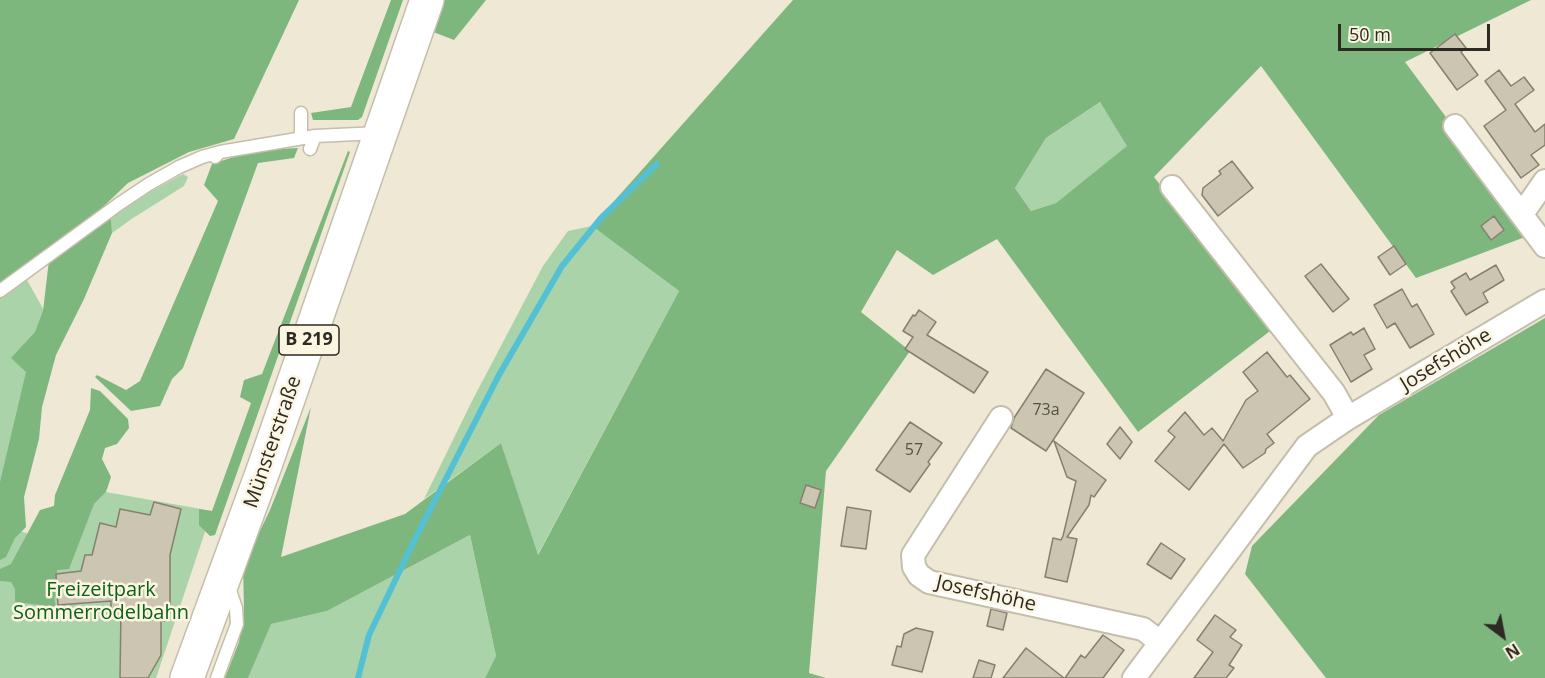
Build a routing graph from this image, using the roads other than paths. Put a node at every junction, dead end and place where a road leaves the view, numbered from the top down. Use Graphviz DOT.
graph roads {
  1 [pos="427,0"];
  2 [pos="301,113"];
  3 [pos="1455,126"];
  4 [pos="380,133"];
  5 [pos="315,136"];
  6 [pos="301,138"];
  7 [pos="310,149"];
  8 [pos="220,152"];
  9 [pos="209,162"];
  10 [pos="1545,181"];
  11 [pos="1172,187"];
  12 [pos="1522,214"];
  13 [pos="1545,246"];
  14 [pos="0,291"];
  15 [pos="1545,301"];
  16 [pos="1001,418"];
  17 [pos="1348,418"];
  18 [pos="225,576"];
  19 [pos="1161,642"];
  20 [pos="187,678"];
  21 [pos="217,678"];
  22 [pos="1134,678"];
  1 -- 4 [label="main road, Münsterstraße / B 219"];
  2 -- 6 [label="lane"];
  3 -- 12 [label="street"];
  4 -- 5 [label="lane"];
  4 -- 18 [label="main road, Münsterstraße / B 219"];
  5 -- 6 [label="lane"];
  5 -- 7 [label="lane"];
  6 -- 8 [label="lane"];
  8 -- 9 [label="lane"];
  8 -- 14 [label="lane"];
  10 -- 12 [label="street"];
  11 -- 17 [label="street"];
  12 -- 13 [label="street"];
  15 -- 17 [label="street, Josefshöhe"];
  16 -- 19 [label="street, Josefshöhe"];
  17 -- 19 [label="street, Josefshöhe"];
  18 -- 20 [label="main road, Münsterstraße / B 219"];
  18 -- 21 [label="lane"];
  19 -- 22 [label="street, Josefshöhe"];
}
